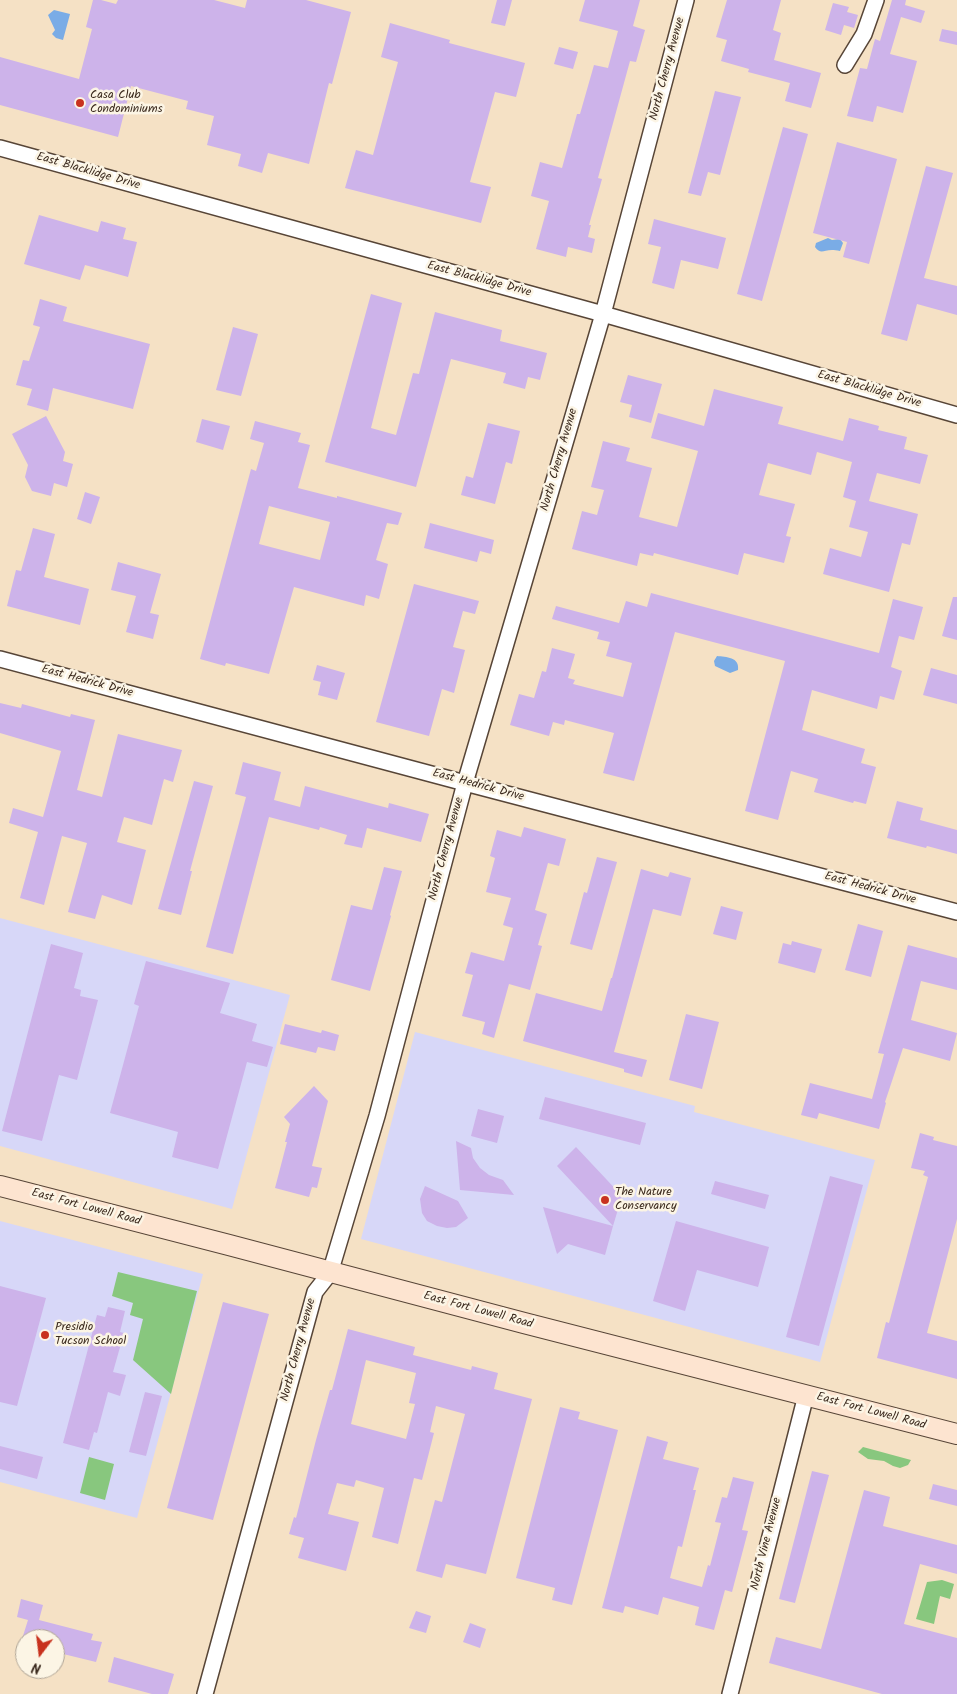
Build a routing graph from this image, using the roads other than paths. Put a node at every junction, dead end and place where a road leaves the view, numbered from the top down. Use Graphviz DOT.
graph roads {
  1 [pos="686,0"];
  2 [pos="876,0"];
  3 [pos="845,65"];
  4 [pos="0,148"];
  5 [pos="603,314"];
  6 [pos="957,415"];
  7 [pos="0,659"];
  8 [pos="464,783"];
  9 [pos="957,912"];
  10 [pos="0,1186"];
  11 [pos="330,1273"];
  12 [pos="806,1395"];
  13 [pos="957,1434"];
  14 [pos="205,1694"];
  15 [pos="730,1694"];
  1 -- 5 [label="street, North Cherry Avenue"];
  2 -- 3 [label="street"];
  4 -- 5 [label="street, East Blacklidge Drive"];
  5 -- 6 [label="street, East Blacklidge Drive"];
  5 -- 8 [label="street, North Cherry Avenue"];
  7 -- 8 [label="street, East Hedrick Drive"];
  8 -- 9 [label="street, East Hedrick Drive"];
  8 -- 11 [label="street, North Cherry Avenue"];
  10 -- 11 [label="main road, East Fort Lowell Road"];
  11 -- 12 [label="main road, East Fort Lowell Road"];
  11 -- 14 [label="street, North Cherry Avenue"];
  12 -- 13 [label="main road, East Fort Lowell Road"];
  12 -- 15 [label="street, North Vine Avenue"];
}
